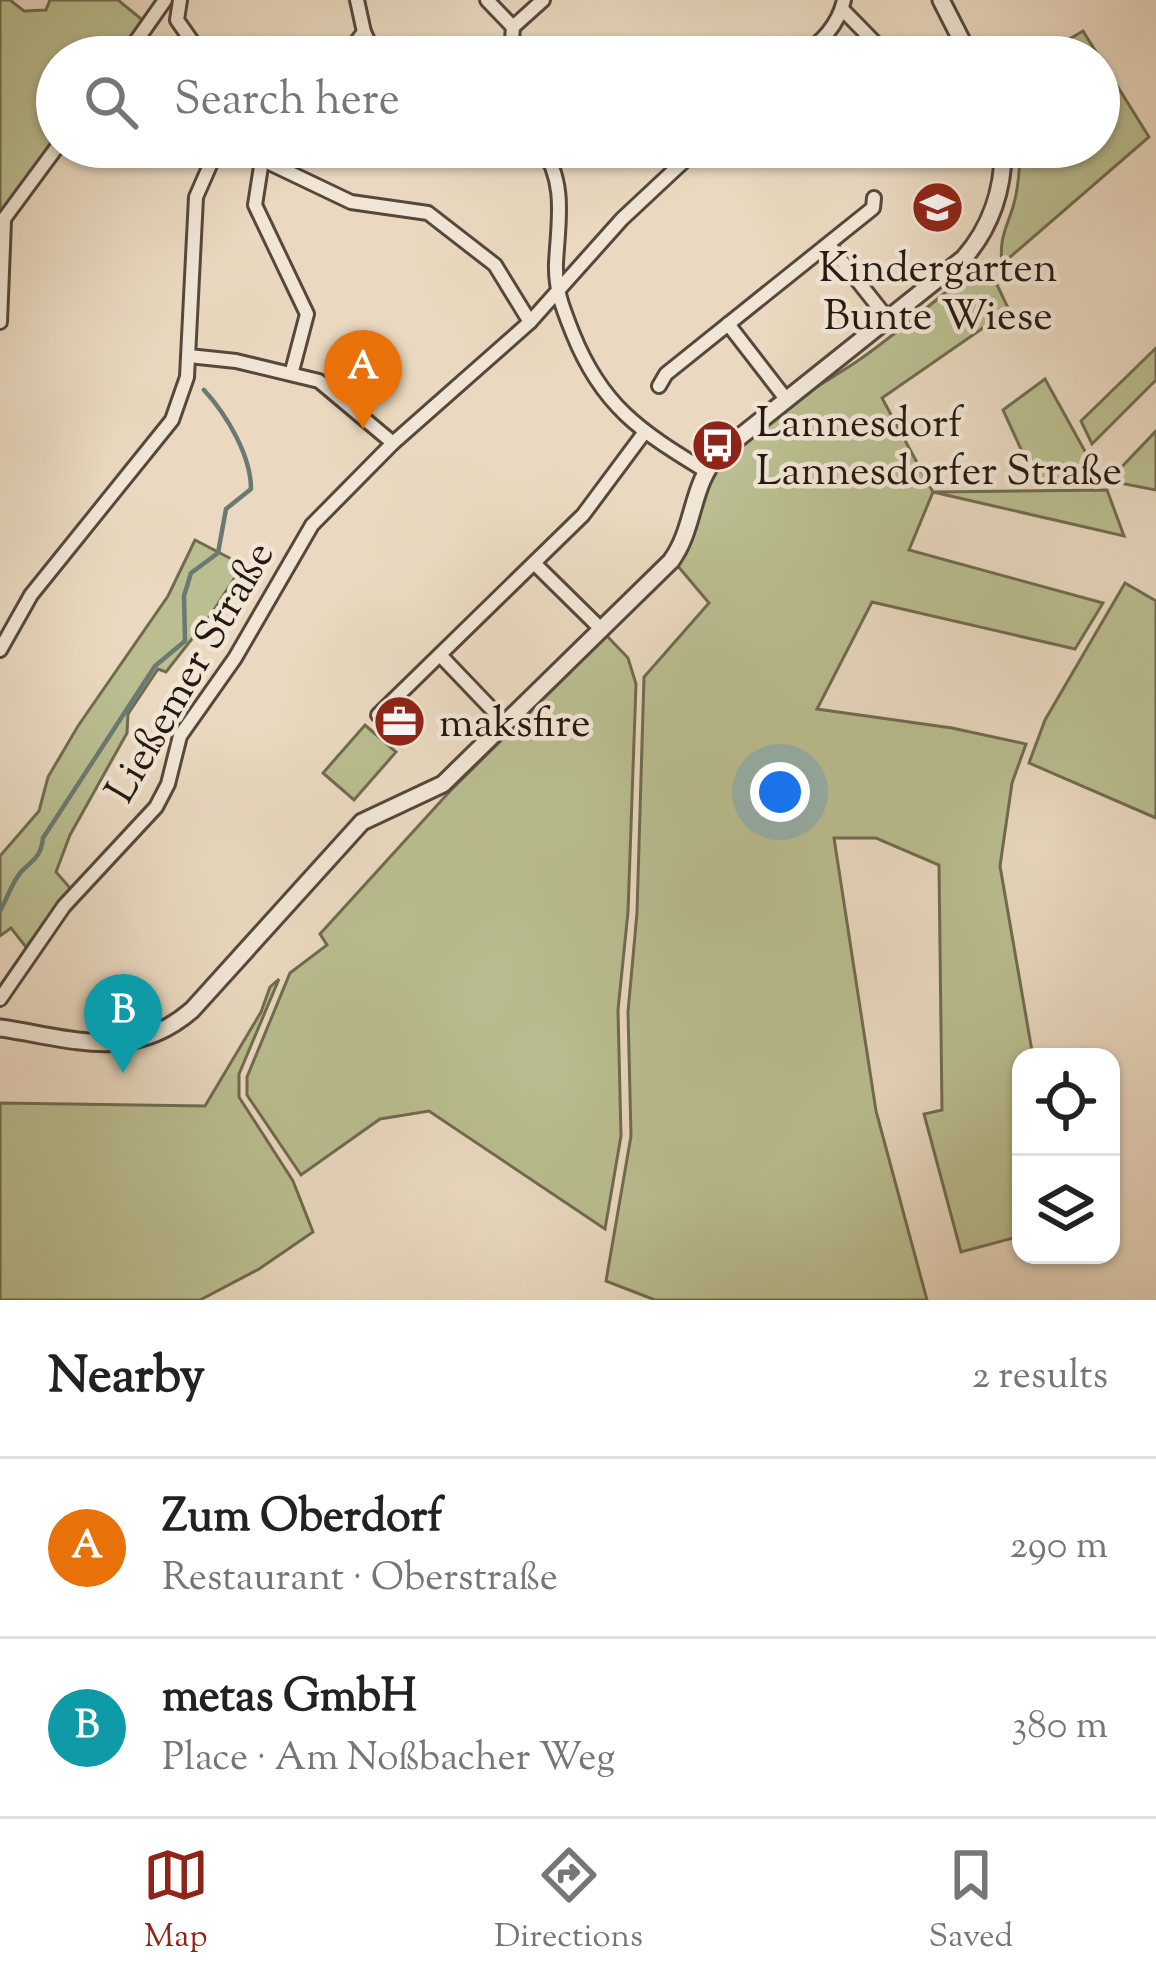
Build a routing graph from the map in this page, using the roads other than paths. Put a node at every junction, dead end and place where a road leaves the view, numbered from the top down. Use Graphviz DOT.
graph roads {
  1 [pos="165,0"];
  2 [pos="180,0"];
  3 [pos="357,0"];
  4 [pos="487,0"];
  5 [pos="543,0"];
  6 [pos="941,0"];
  7 [pos="843,4"];
  8 [pos="510,24"];
  9 [pos="364,32"];
  10 [pos="140,36"];
  11 [pos="188,36"];
  12 [pos="361,36"];
  13 [pos="366,36"];
  14 [pos="512,36"];
  15 [pos="826,36"];
  16 [pos="871,36"];
  17 [pos="959,36"];
  18 [pos="42,168"];
  19 [pos="209,168"];
  20 [pos="261,168"];
  21 [pos="290,168"];
  22 [pos="551,168"];
  23 [pos="677,168"];
  24 [pos="1002,168"];
  25 [pos="874,198"];
  26 [pos="2,222"];
  27 [pos="829,244"];
  28 [pos="556,294"];
  29 [pos="888,319"];
  30 [pos="0,322"];
  31 [pos="530,322"];
  32 [pos="728,324"];
  33 [pos="189,356"];
  34 [pos="292,371"];
  35 [pos="659,386"];
  36 [pos="785,399"];
  37 [pos="644,433"];
  38 [pos="393,443"];
  39 [pos="704,470"];
  40 [pos="535,564"];
  41 [pos="601,629"];
  42 [pos="0,650"];
  43 [pos="440,655"];
  44 [pos="378,715"];
  45 [pos="505,723"];
  46 [pos="0,999"];
  47 [pos="0,1028"];
  1 -- 10 [label="street"];
  2 -- 11 [label="street"];
  3 -- 9 [label="street"];
  4 -- 8 [label="street"];
  5 -- 8 [label="street"];
  6 -- 17 [label="street"];
  7 -- 15 [label="street"];
  7 -- 16 [label="street"];
  8 -- 14 [label="street"];
  9 -- 12 [label="street"];
  9 -- 13 [label="street"];
  18 -- 26 [label="street"];
  19 -- 33 [label="street"];
  20 -- 34 [label="street"];
  21 -- 31 [label="street"];
  22 -- 28 [label="street"];
  23 -- 28 [label="street, Ließemer Straße"];
  24 -- 29 [label="street"];
  25 -- 27 [label="street"];
  26 -- 30 [label="street"];
  27 -- 29 [label="street"];
  27 -- 32 [label="street"];
  28 -- 31 [label="street, Ließemer Straße"];
  28 -- 37 [label="street"];
  29 -- 36 [label="street"];
  31 -- 38 [label="street, Ließemer Straße"];
  32 -- 35 [label="street"];
  32 -- 36 [label="street"];
  33 -- 34 [label="street"];
  33 -- 42 [label="street"];
  34 -- 38 [label="street"];
  36 -- 39 [label="street"];
  37 -- 39 [label="street"];
  37 -- 40 [label="street"];
  38 -- 46 [label="street, Ließemer Straße"];
  39 -- 41 [label="street"];
  40 -- 41 [label="street"];
  40 -- 43 [label="street"];
  41 -- 45 [label="street"];
  43 -- 44 [label="street"];
  43 -- 45 [label="street"];
  45 -- 47 [label="street"];
}
